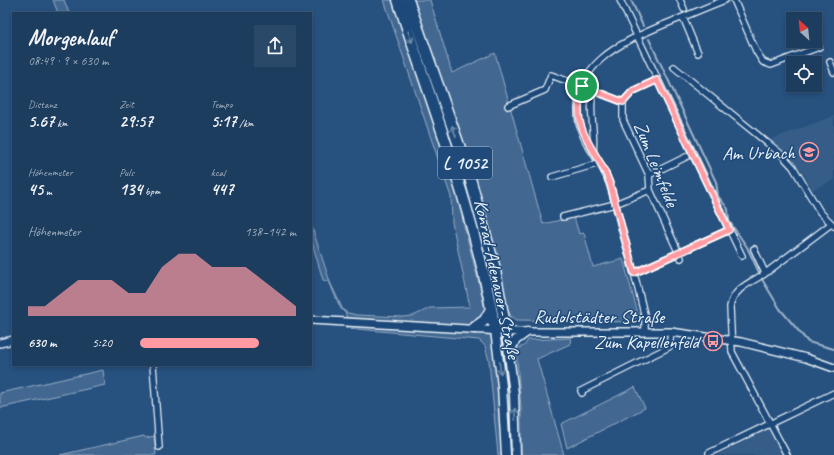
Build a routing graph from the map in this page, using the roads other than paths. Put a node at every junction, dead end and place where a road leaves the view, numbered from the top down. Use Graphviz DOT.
graph roads {
  1 [pos="398,0"];
  2 [pos="408,0"];
  3 [pos="620,0"];
  4 [pos="680,0"];
  5 [pos="725,0"];
  6 [pos="734,0"];
  7 [pos="684,9"];
  8 [pos="683,17"];
  9 [pos="637,36"];
  10 [pos="816,48"];
  11 [pos="698,53"];
  12 [pos="830,62"];
  13 [pos="674,68"];
  14 [pos="834,72"];
  15 [pos="657,80"];
  16 [pos="582,86"];
  17 [pos="593,90"];
  18 [pos="623,102"];
  19 [pos="508,106"];
  20 [pos="593,152"];
  21 [pos="692,154"];
  22 [pos="600,163"];
  23 [pos="648,175"];
  24 [pos="552,177"];
  25 [pos="650,190"];
  26 [pos="615,204"];
  27 [pos="563,217"];
  28 [pos="832,225"];
  29 [pos="729,230"];
  30 [pos="754,249"];
  31 [pos="680,255"];
  32 [pos="742,256"];
  33 [pos="634,273"];
  34 [pos="762,275"];
  35 [pos="491,309"];
  36 [pos="312,320"];
  37 [pos="474,328"];
  38 [pos="495,330"];
  39 [pos="506,331"];
  40 [pos="646,331"];
  41 [pos="527,332"];
  42 [pos="671,332"];
  43 [pos="12,340"];
  44 [pos="732,340"];
  45 [pos="0,343"];
  46 [pos="509,352"];
  47 [pos="153,366"];
  48 [pos="834,368"];
  49 [pos="582,393"];
  50 [pos="834,393"];
  51 [pos="770,424"];
  52 [pos="159,447"];
  53 [pos="709,453"];
  54 [pos="506,455"];
  55 [pos="516,455"];
  56 [pos="787,455"];
  1 -- 35 [label="highway, Konrad-Adenauer-Straße / L 1052, one-way"];
  39 -- 2 [label="highway, Konrad-Adenauer-Straße / L 1052, one-way"];
  3 -- 9 [label="street"];
  4 -- 7 [label="street"];
  5 -- 8 [label="street"];
  6 -- 10 [label="street"];
  8 -- 9 [label="street"];
  8 -- 11 [label="street"];
  9 -- 15 [label="street"];
  9 -- 16 [label="street"];
  12 -- 14 [label="street"];
  13 -- 28 [label="street"];
  15 -- 18 [label="street, Zum Leimfelde"];
  15 -- 21 [label="street"];
  16 -- 17 [label="street"];
  16 -- 19 [label="street"];
  16 -- 20 [label="street"];
  17 -- 18 [label="street"];
  17 -- 20 [label="street"];
  18 -- 23 [label="street, Zum Leimfelde"];
  20 -- 22 [label="street"];
  21 -- 23 [label="street"];
  21 -- 29 [label="street"];
  22 -- 24 [label="street"];
  22 -- 26 [label="street"];
  23 -- 25 [label="street, Zum Leimfelde"];
  25 -- 26 [label="street"];
  25 -- 31 [label="street, Zum Leimfelde"];
  26 -- 27 [label="street"];
  26 -- 33 [label="street"];
  28 -- 34 [label="street"];
  29 -- 31 [label="street"];
  29 -- 32 [label="street"];
  30 -- 34 [label="street"];
  31 -- 33 [label="street"];
  33 -- 40 [label="street"];
  34 -- 44 [label="street"];
  35 -- 37 [label="highway"];
  35 -- 38 [label="highway, Konrad-Adenauer-Straße / L 1052"];
  36 -- 37 [label="street, Rudolstädter Straße"];
  37 -- 38 [label="street, Rudolstädter Straße"];
  38 -- 39 [label="street, Rudolstädter Straße"];
  38 -- 54 [label="main road, Konrad-Adenauer-Straße / L 1052, one-way"];
  39 -- 41 [label="street, Rudolstädter Straße"];
  39 -- 46 [label="main road, Konrad-Adenauer-Straße / L 1052"];
  40 -- 41 [label="street, Rudolstädter Straße"];
  40 -- 42 [label="street, Rudolstädter Straße"];
  41 -- 46 [label="main road"];
  42 -- 44 [label="street, Rudolstädter Straße"];
  42 -- 49 [label="street"];
  43 -- 45 [label="street"];
  44 -- 48 [label="street, Rudolstädter Straße"];
  44 -- 51 [label="street"];
  55 -- 46 [label="main road, Konrad-Adenauer-Straße / L 1052, one-way"];
  47 -- 52 [label="street"];
  50 -- 51 [label="street"];
  51 -- 53 [label="street"];
  51 -- 56 [label="street"];
}
